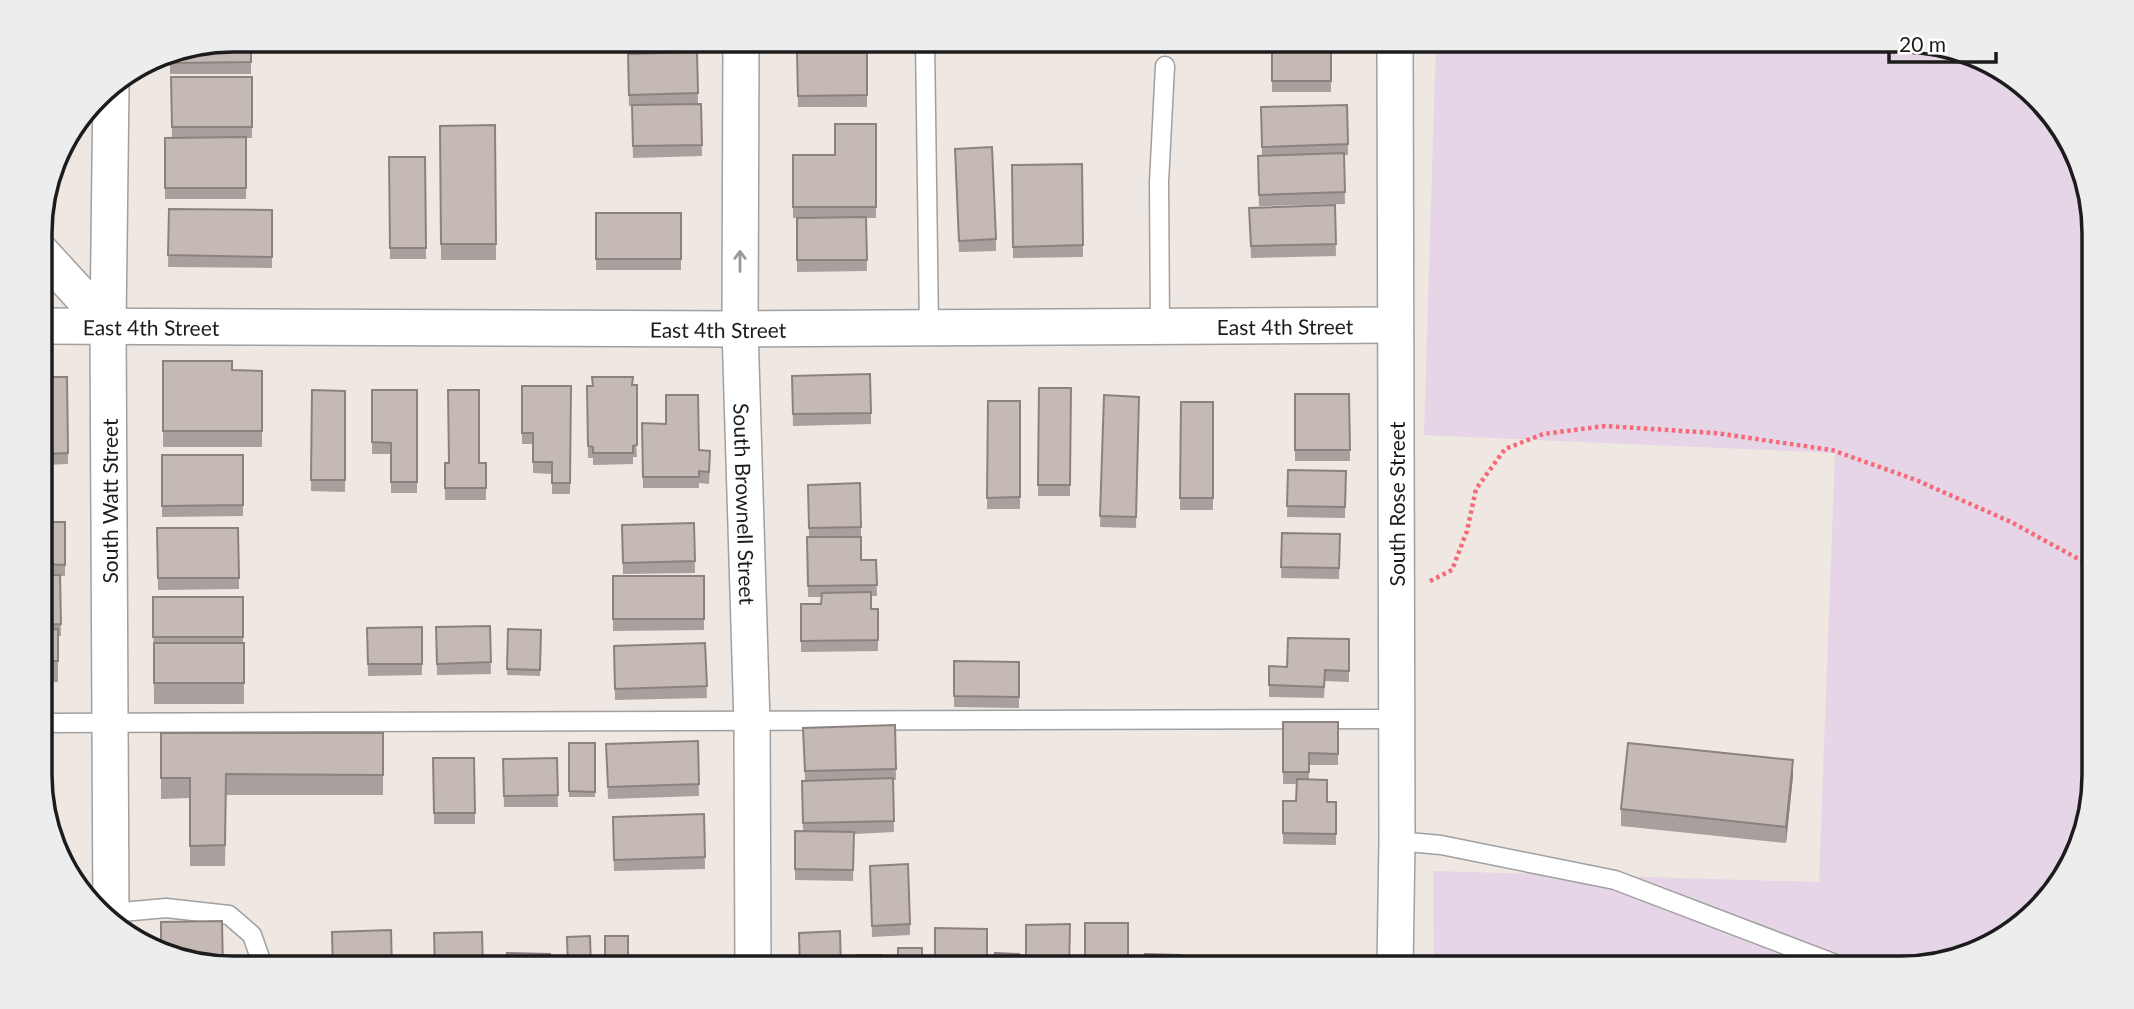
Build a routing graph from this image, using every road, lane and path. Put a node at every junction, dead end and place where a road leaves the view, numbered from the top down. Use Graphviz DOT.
graph roads {
  1 [pos="741,53"];
  2 [pos="925,53"];
  3 [pos="1395,53"];
  4 [pos="1165,66"];
  5 [pos="111,100"];
  6 [pos="53,265"];
  7 [pos="108,325"];
  8 [pos="1395,325"];
  9 [pos="53,326"];
  10 [pos="1160,326"];
  11 [pos="929,328"];
  12 [pos="740,329"];
  13 [pos="2082,561"];
  14 [pos="1396,600"];
  15 [pos="1396,719"];
  16 [pos="52,723"];
  17 [pos="752,723"];
  18 [pos="111,724"];
  19 [pos="1396,841"];
  20 [pos="111,909"];
  21 [pos="117,914"];
  22 [pos="259,956"];
  23 [pos="753,956"];
  24 [pos="1395,956"];
  25 [pos="1814,956"];
  12 -- 1 [label="street, South Brownell Street, one-way"];
  2 -- 11 [label="lane"];
  3 -- 8 [label="street, South Rose Street"];
  4 -- 10 [label="lane"];
  5 -- 7 [label="street, South Watt Street"];
  6 -- 7 [label="street"];
  7 -- 9 [label="street, East 4th Street"];
  7 -- 12 [label="street, East 4th Street"];
  7 -- 18 [label="street, South Watt Street"];
  8 -- 10 [label="street, East 4th Street"];
  8 -- 14 [label="street, South Rose Street"];
  10 -- 11 [label="street, East 4th Street"];
  11 -- 12 [label="street, East 4th Street"];
  12 -- 17 [label="street, South Brownell Street"];
  13 -- 14 [label="path"];
  14 -- 15 [label="street, South Rose Street"];
  15 -- 17 [label="lane"];
  15 -- 19 [label="street, South Rose Street"];
  16 -- 18 [label="lane"];
  17 -- 18 [label="lane"];
  17 -- 23 [label="street, South Brownell Street"];
  18 -- 20 [label="street, South Watt Street"];
  19 -- 24 [label="street, South Rose Street"];
  19 -- 25 [label="lane"];
  21 -- 22 [label="lane"];
}
